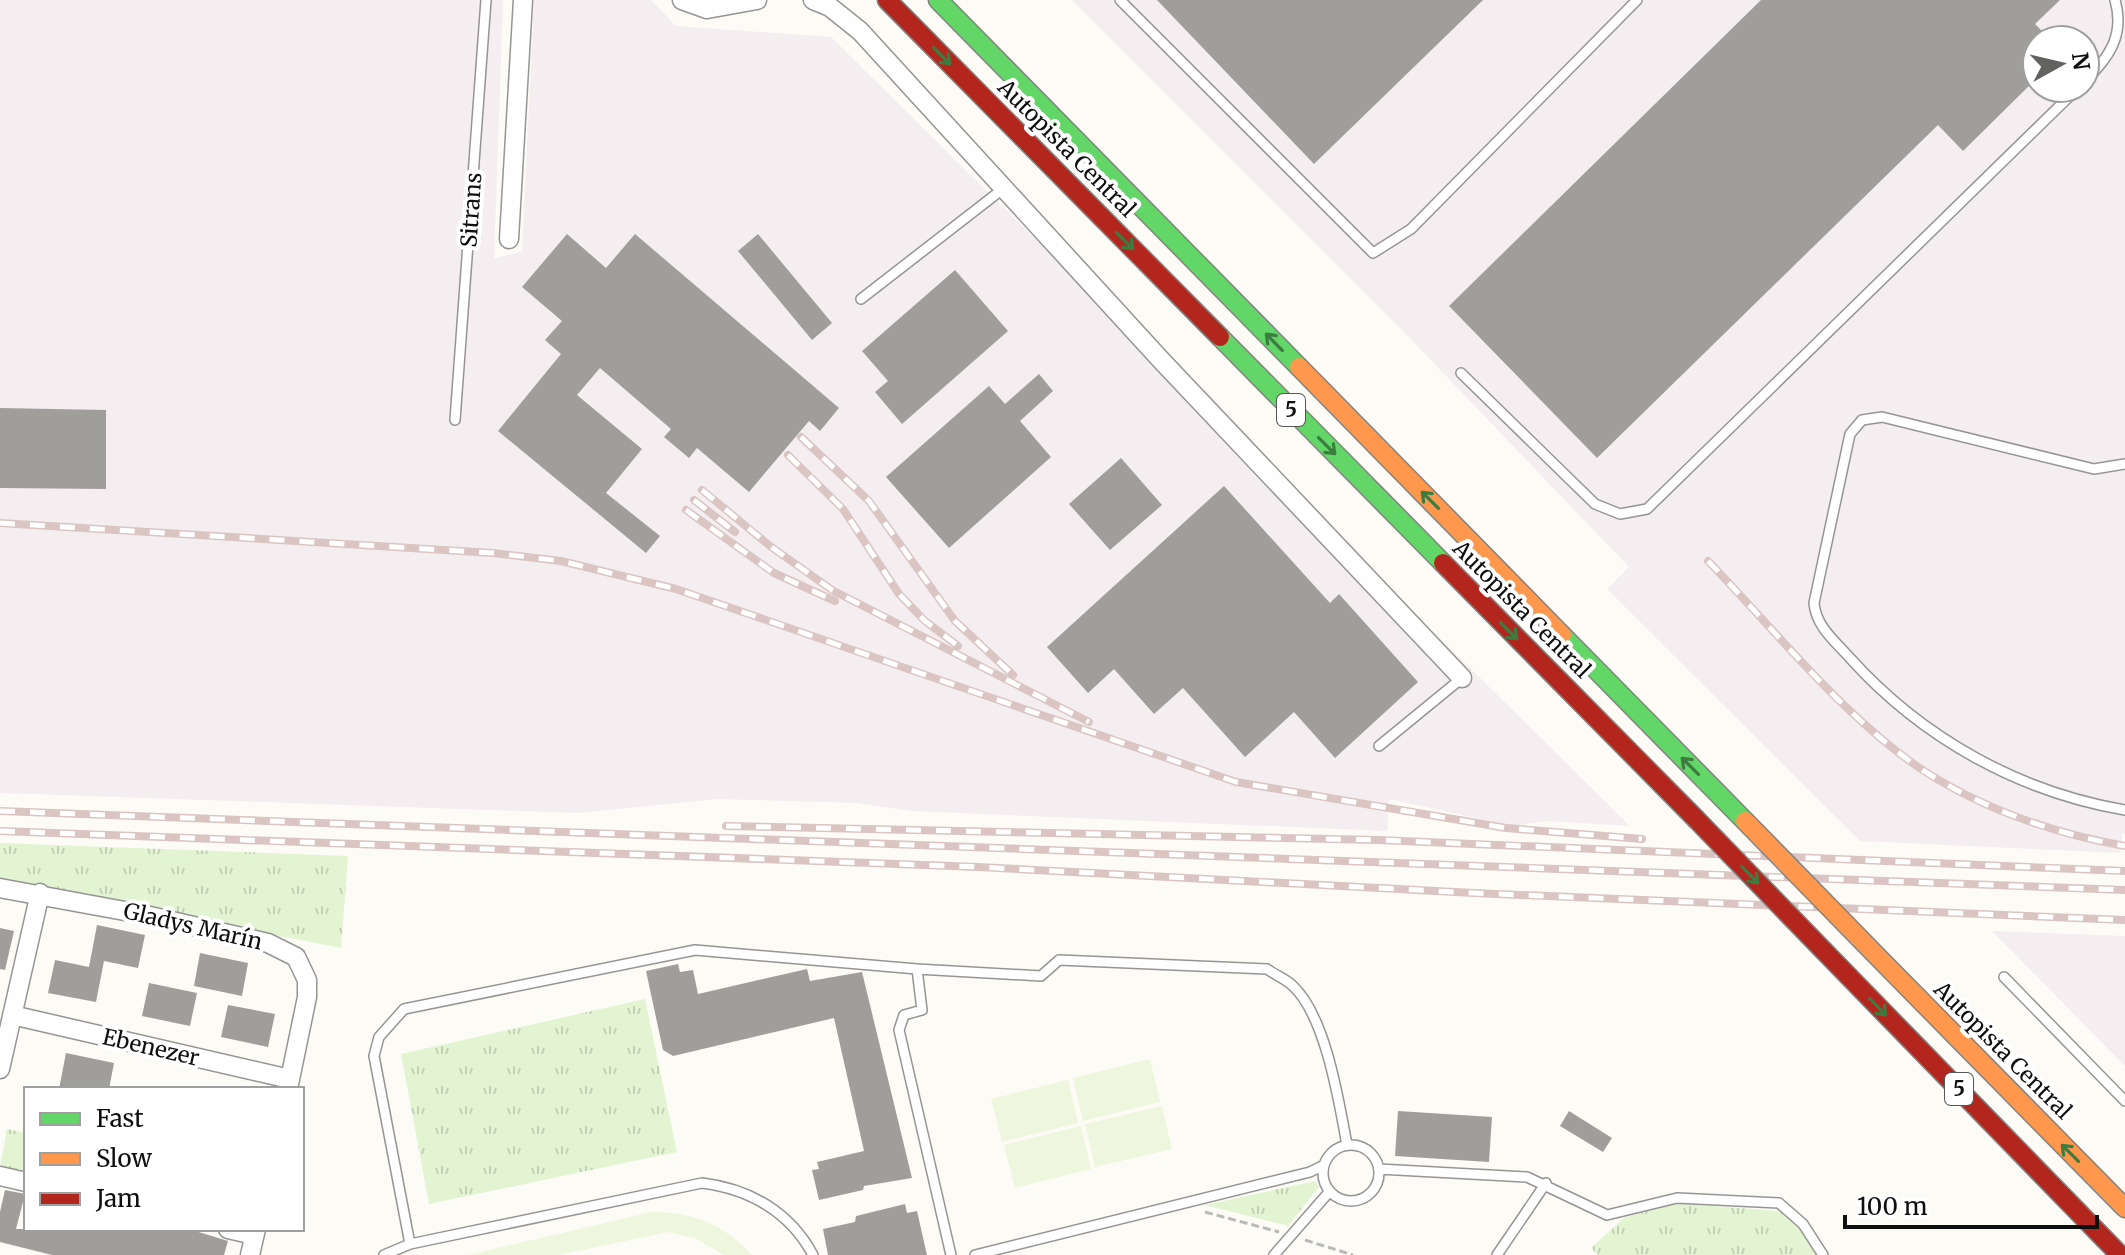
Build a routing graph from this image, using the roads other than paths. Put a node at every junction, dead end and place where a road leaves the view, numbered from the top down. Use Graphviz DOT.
graph roads {
  1 [pos="486,0"];
  2 [pos="523,0"];
  3 [pos="682,0"];
  4 [pos="757,0"];
  5 [pos="813,0"];
  6 [pos="887,0"];
  7 [pos="938,0"];
  8 [pos="1120,0"];
  9 [pos="1637,0"];
  10 [pos="2115,0"];
  11 [pos="2101,65"];
  12 [pos="2062,104"];
  13 [pos="1004,188"];
  14 [pos="509,239"];
  15 [pos="861,299"];
  16 [pos="1461,373"];
  17 [pos="455,420"];
  18 [pos="2125,464"];
  19 [pos="1462,678"];
  20 [pos="1379,746"];
  21 [pos="2125,810"];
  22 [pos="0,888"];
  23 [pos="40,893"];
  24 [pos="917,969"];
  25 [pos="2004,977"];
  26 [pos="12,1015"];
  27 [pos="0,1069"];
  28 [pos="289,1084"];
  29 [pos="2125,1101"];
  30 [pos="1347,1145"];
  31 [pos="1324,1165"];
  32 [pos="1379,1169"];
  33 [pos="0,1176"];
  34 [pos="24,1182"];
  35 [pos="1546,1183"];
  36 [pos="1330,1191"];
  37 [pos="2125,1208"];
  38 [pos="255,1232"];
  39 [pos="410,1244"];
  40 [pos="250,1255"];
  41 [pos="384,1255"];
  42 [pos="813,1255"];
  43 [pos="951,1255"];
  44 [pos="975,1255"];
  45 [pos="1274,1255"];
  46 [pos="1497,1255"];
  47 [pos="1823,1255"];
  48 [pos="2120,1255"];
  1 -- 17 [label="lane, Sitrans"];
  2 -- 14 [label="street"];
  3 -- 4 [label="street"];
  5 -- 13 [label="street"];
  6 -- 48 [label="highway, Autopista Central / 5, one-way, bridge"];
  37 -- 7 [label="highway, Autopista Central / 5, one-way, bridge"];
  8 -- 9 [label="lane"];
  10 -- 11 [label="lane"];
  12 -- 16 [label="lane"];
  13 -- 15 [label="lane"];
  13 -- 19 [label="street"];
  18 -- 21 [label="lane"];
  19 -- 20 [label="lane"];
  22 -- 23 [label="street, Gladys Marín"];
  23 -- 26 [label="street"];
  23 -- 28 [label="street, Gladys Marín"];
  24 -- 30 [label="lane"];
  24 -- 39 [label="lane"];
  24 -- 43 [label="lane"];
  25 -- 29 [label="lane"];
  26 -- 27 [label="street"];
  26 -- 28 [label="street, Ebenezer"];
  30 -- 31 [label="lane"];
  30 -- 32 [label="lane"];
  31 -- 36 [label="lane"];
  31 -- 44 [label="lane"];
  32 -- 35 [label="lane"];
  32 -- 36 [label="lane"];
  33 -- 34 [label="street"];
  35 -- 46 [label="lane"];
  35 -- 47 [label="lane"];
  36 -- 45 [label="lane"];
  38 -- 40 [label="street"];
  39 -- 41 [label="lane"];
  39 -- 42 [label="lane"];
}
